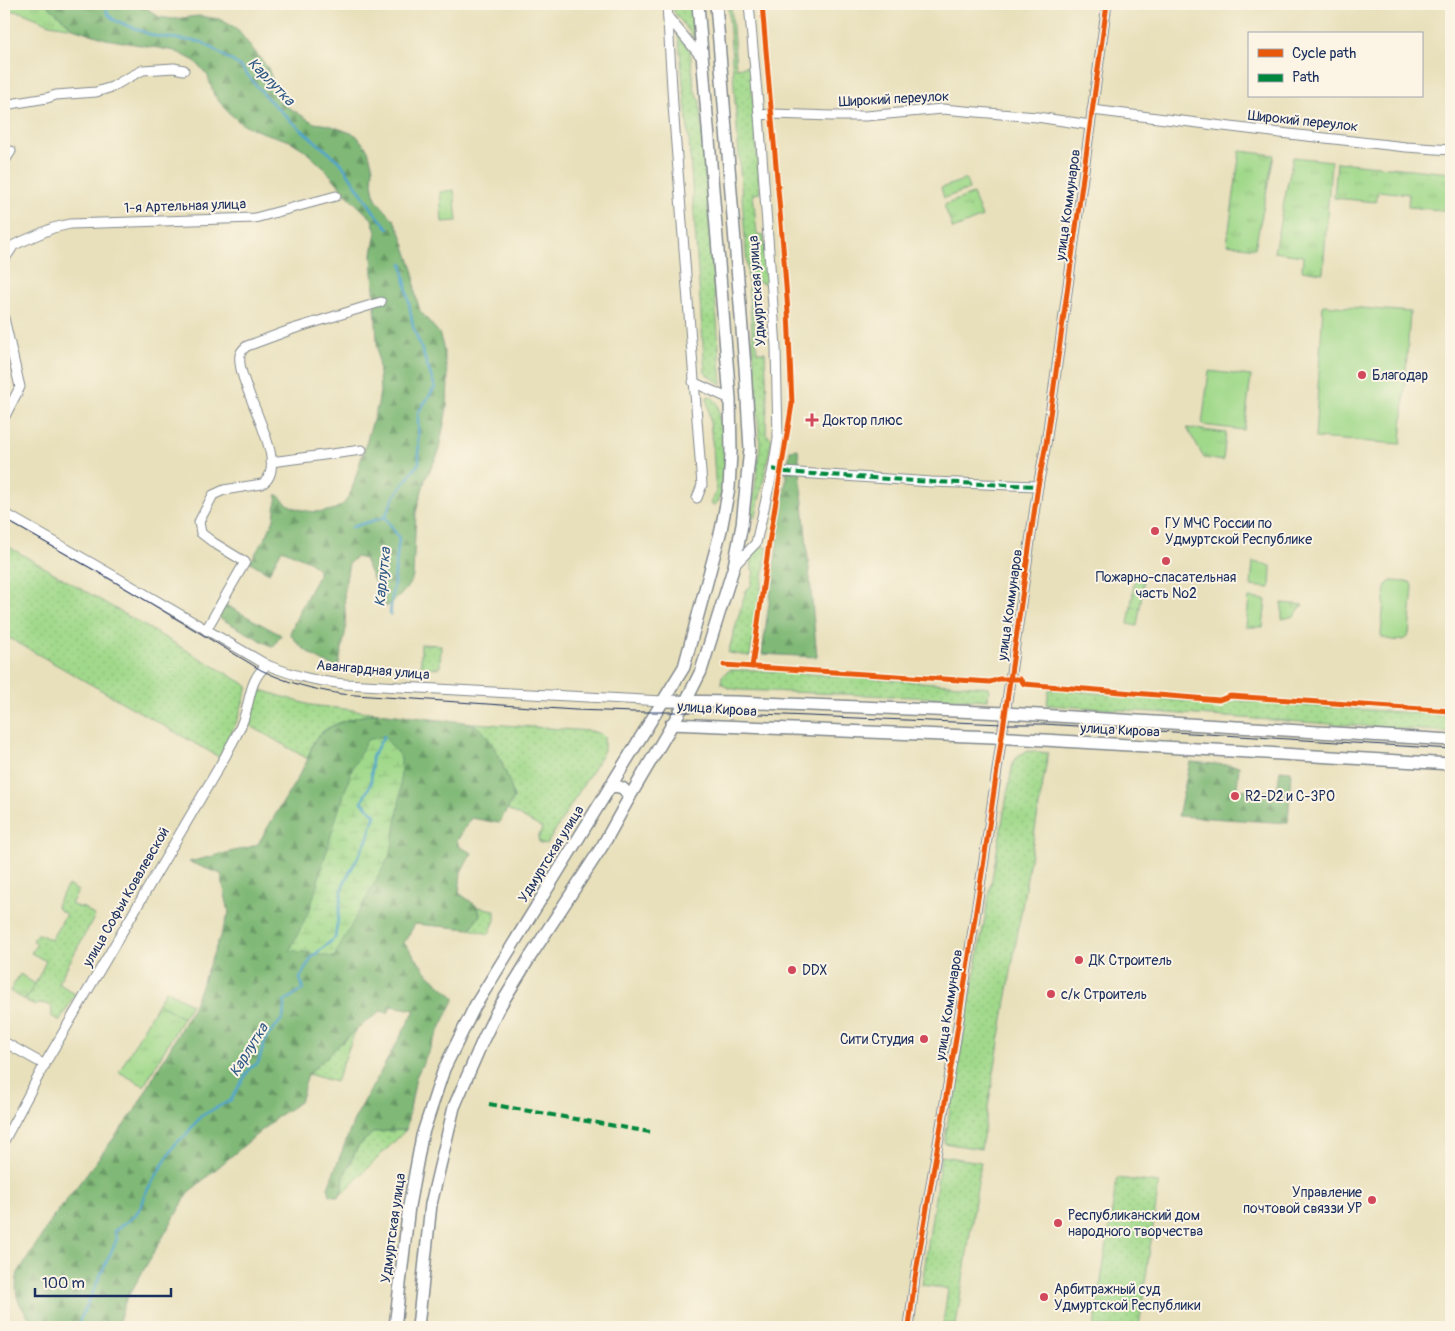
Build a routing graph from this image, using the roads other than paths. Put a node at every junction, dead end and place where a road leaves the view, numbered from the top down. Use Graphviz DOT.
graph roads {
  1 [pos="667,4"];
  2 [pos="698,4"];
  3 [pos="716,4"];
  4 [pos="750,4"];
  5 [pos="1107,4"];
  6 [pos="668,17"];
  7 [pos="702,58"];
  8 [pos="184,70"];
  9 [pos="4,105"];
  10 [pos="1092,110"];
  11 [pos="759,115"];
  12 [pos="1090,125"];
  13 [pos="1451,150"];
  14 [pos="11,151"];
  15 [pos="4,162"];
  16 [pos="336,196"];
  17 [pos="4,260"];
  18 [pos="381,302"];
  19 [pos="4,318"];
  20 [pos="693,382"];
  21 [pos="730,399"];
  22 [pos="4,418"];
  23 [pos="362,450"];
  24 [pos="271,462"];
  25 [pos="773,469"];
  26 [pos="1038,486"];
  27 [pos="697,498"];
  28 [pos="4,513"];
  29 [pos="734,566"];
  30 [pos="702,604"];
  31 [pos="720,609"];
  32 [pos="206,630"];
  33 [pos="267,665"];
  34 [pos="663,701"];
  35 [pos="686,701"];
  36 [pos="1005,713"];
  37 [pos="671,724"];
  38 [pos="1001,738"];
  39 [pos="1451,740"];
  40 [pos="1451,764"];
  41 [pos="610,787"];
  42 [pos="628,798"];
  43 [pos="4,1042"];
  44 [pos="45,1065"];
  45 [pos="4,1141"];
  46 [pos="395,1327"];
  47 [pos="418,1327"];
  48 [pos="909,1327"];
  1 -- 6 [label="street"];
  2 -- 7 [label="main road, Удмуртская улица"];
  3 -- 29 [label="main road, Удмуртская улица"];
  4 -- 11 [label="street, Удмуртская улица"];
  5 -- 10 [label="street, улица Коммунаров"];
  6 -- 7 [label="street"];
  6 -- 20 [label="street"];
  7 -- 21 [label="main road, Удмуртская улица"];
  8 -- 9 [label="street"];
  10 -- 12 [label="street, улица Коммунаров"];
  10 -- 13 [label="street, Широкий переулок"];
  11 -- 12 [label="street, Широкий переулок"];
  11 -- 25 [label="street, Удмуртская улица"];
  12 -- 26 [label="street, улица Коммунаров"];
  14 -- 15 [label="street"];
  16 -- 17 [label="street, 1-я Артельная улица"];
  18 -- 24 [label="street"];
  19 -- 22 [label="street"];
  20 -- 21 [label="street"];
  20 -- 27 [label="street"];
  21 -- 30 [label="main road, Удмуртская улица"];
  23 -- 24 [label="street"];
  24 -- 32 [label="street"];
  25 -- 26 [label="street"];
  25 -- 29 [label="street, Удмуртская улица"];
  26 -- 36 [label="street, улица Коммунаров"];
  28 -- 32 [label="street, Авангардная улица"];
  29 -- 31 [label="main road, Удмуртская улица"];
  30 -- 31 [label="main road"];
  30 -- 34 [label="main road, Удмуртская улица"];
  31 -- 35 [label="main road, Удмуртская улица"];
  32 -- 33 [label="street, Авангардная улица"];
  33 -- 34 [label="street, Авангардная улица"];
  33 -- 44 [label="street, улица Софьи Ковалевской"];
  34 -- 35 [label="main road, улица Кирова"];
  34 -- 37 [label="main road, улица Кирова"];
  34 -- 41 [label="main road, Удмуртская улица"];
  35 -- 36 [label="main road, улица Кирова"];
  35 -- 37 [label="main road, Удмуртская улица"];
  36 -- 38 [label="street, улица Коммунаров"];
  36 -- 39 [label="main road, улица Кирова"];
  37 -- 38 [label="main road, улица Кирова"];
  37 -- 42 [label="main road, Удмуртская улица"];
  38 -- 40 [label="main road, улица Кирова"];
  38 -- 48 [label="street, улица Коммунаров"];
  41 -- 42 [label="main road"];
  41 -- 46 [label="main road, Удмуртская улица"];
  42 -- 47 [label="main road, Удмуртская улица"];
  43 -- 44 [label="street"];
  44 -- 45 [label="street, улица Софьи Ковалевской"];
}
